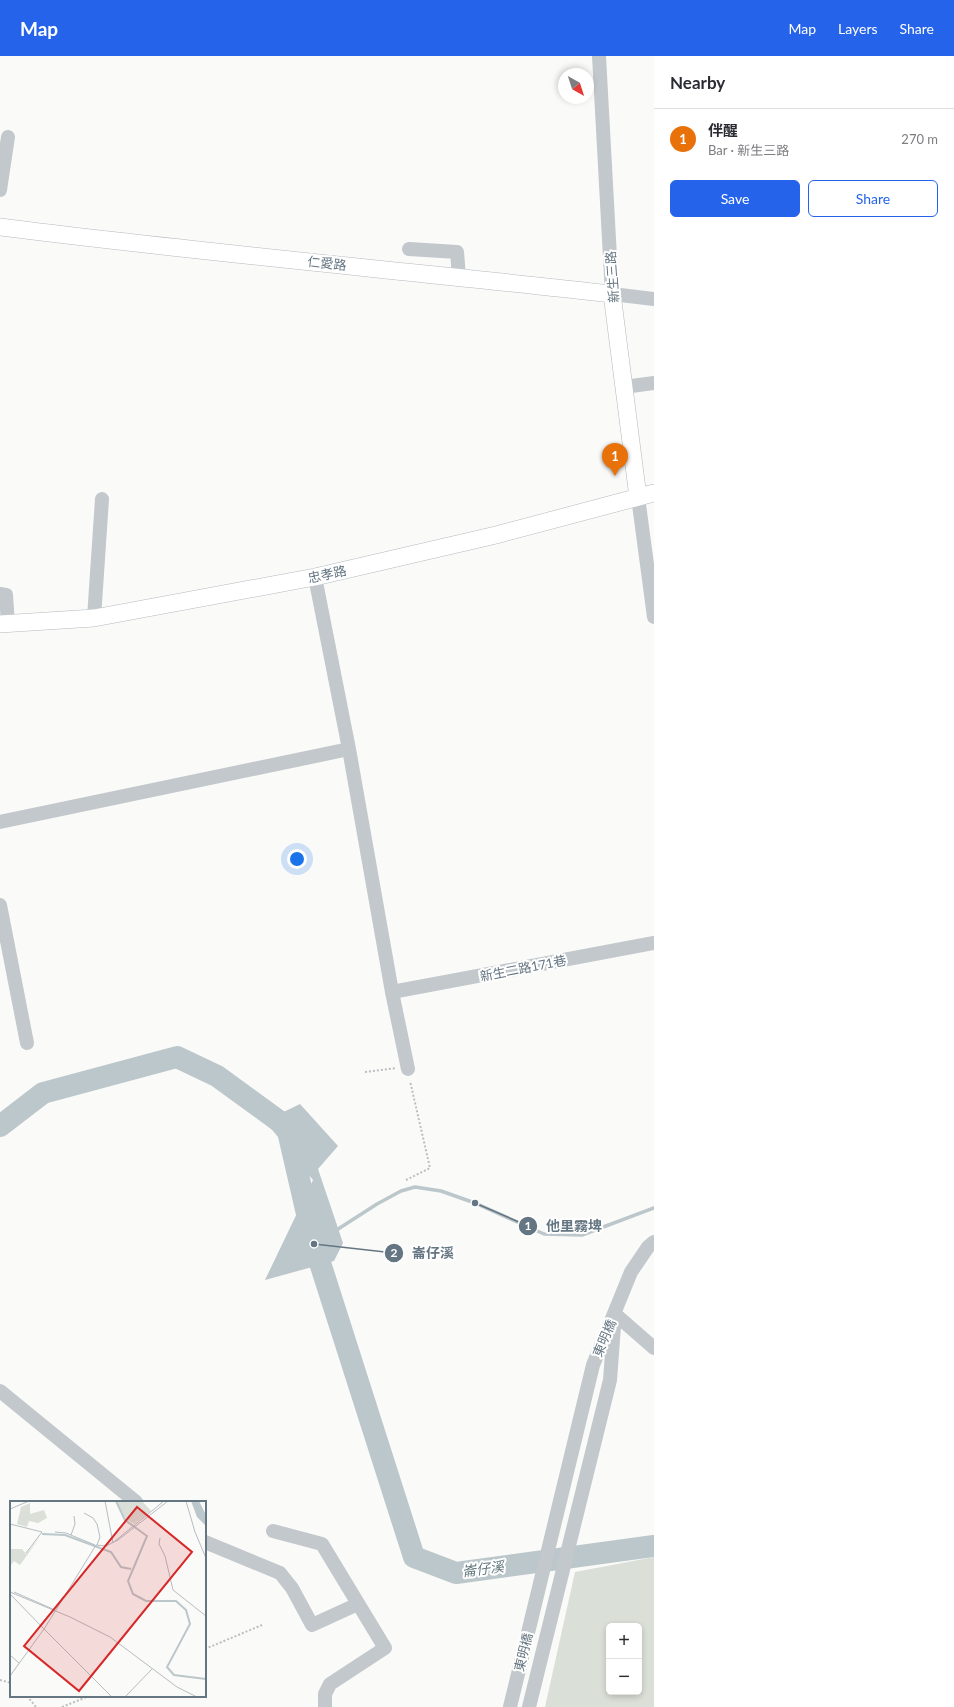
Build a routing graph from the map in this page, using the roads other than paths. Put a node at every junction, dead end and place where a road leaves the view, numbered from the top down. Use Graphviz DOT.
graph roads {
  1 [pos="599,56"];
  2 [pos="8,137"];
  3 [pos="0,190"];
  4 [pos="0,227"];
  5 [pos="410,249"];
  6 [pos="459,277"];
  7 [pos="612,294"];
  8 [pos="654,299"];
  9 [pos="654,383"];
  10 [pos="624,386"];
  11 [pos="650,493"];
  12 [pos="102,499"];
  13 [pos="315,577"];
  14 [pos="0,594"];
  15 [pos="654,617"];
  16 [pos="94,618"];
  17 [pos="4,624"];
  18 [pos="349,749"];
  19 [pos="0,822"];
  20 [pos="0,905"];
  21 [pos="654,943"];
  22 [pos="392,992"];
  23 [pos="27,1043"];
  24 [pos="408,1069"];
  25 [pos="654,1242"];
  26 [pos="615,1314"];
  27 [pos="654,1348"];
  28 [pos="0,1391"];
  29 [pos="135,1501"];
  30 [pos="273,1531"];
  31 [pos="206,1542"];
  32 [pos="358,1604"];
  33 [pos="324,1707"];
  34 [pos="510,1707"];
  35 [pos="530,1707"];
  1 -- 7 [label="street, 新生三路"];
  2 -- 3 [label="street"];
  4 -- 6 [label="main road, 仁愛路"];
  5 -- 6 [label="street"];
  6 -- 7 [label="main road, 仁愛路"];
  7 -- 8 [label="street, 仁愛路"];
  7 -- 10 [label="main road, 新生三路"];
  9 -- 10 [label="street"];
  10 -- 11 [label="main road, 新生三路"];
  11 -- 13 [label="main road, 忠孝路"];
  11 -- 15 [label="street"];
  12 -- 16 [label="street"];
  13 -- 16 [label="main road, 忠孝路"];
  13 -- 18 [label="street"];
  14 -- 17 [label="street"];
  16 -- 17 [label="main road, 忠孝路"];
  18 -- 19 [label="street"];
  18 -- 22 [label="street"];
  20 -- 23 [label="street"];
  21 -- 22 [label="street, 新生二路171巷"];
  22 -- 24 [label="street"];
  25 -- 26 [label="street"];
  26 -- 27 [label="street"];
  26 -- 34 [label="street, 東明橋"];
  26 -- 35 [label="street, 東明橋"];
  28 -- 29 [label="street"];
  30 -- 32 [label="street"];
  31 -- 32 [label="street"];
  32 -- 33 [label="street"];
}
